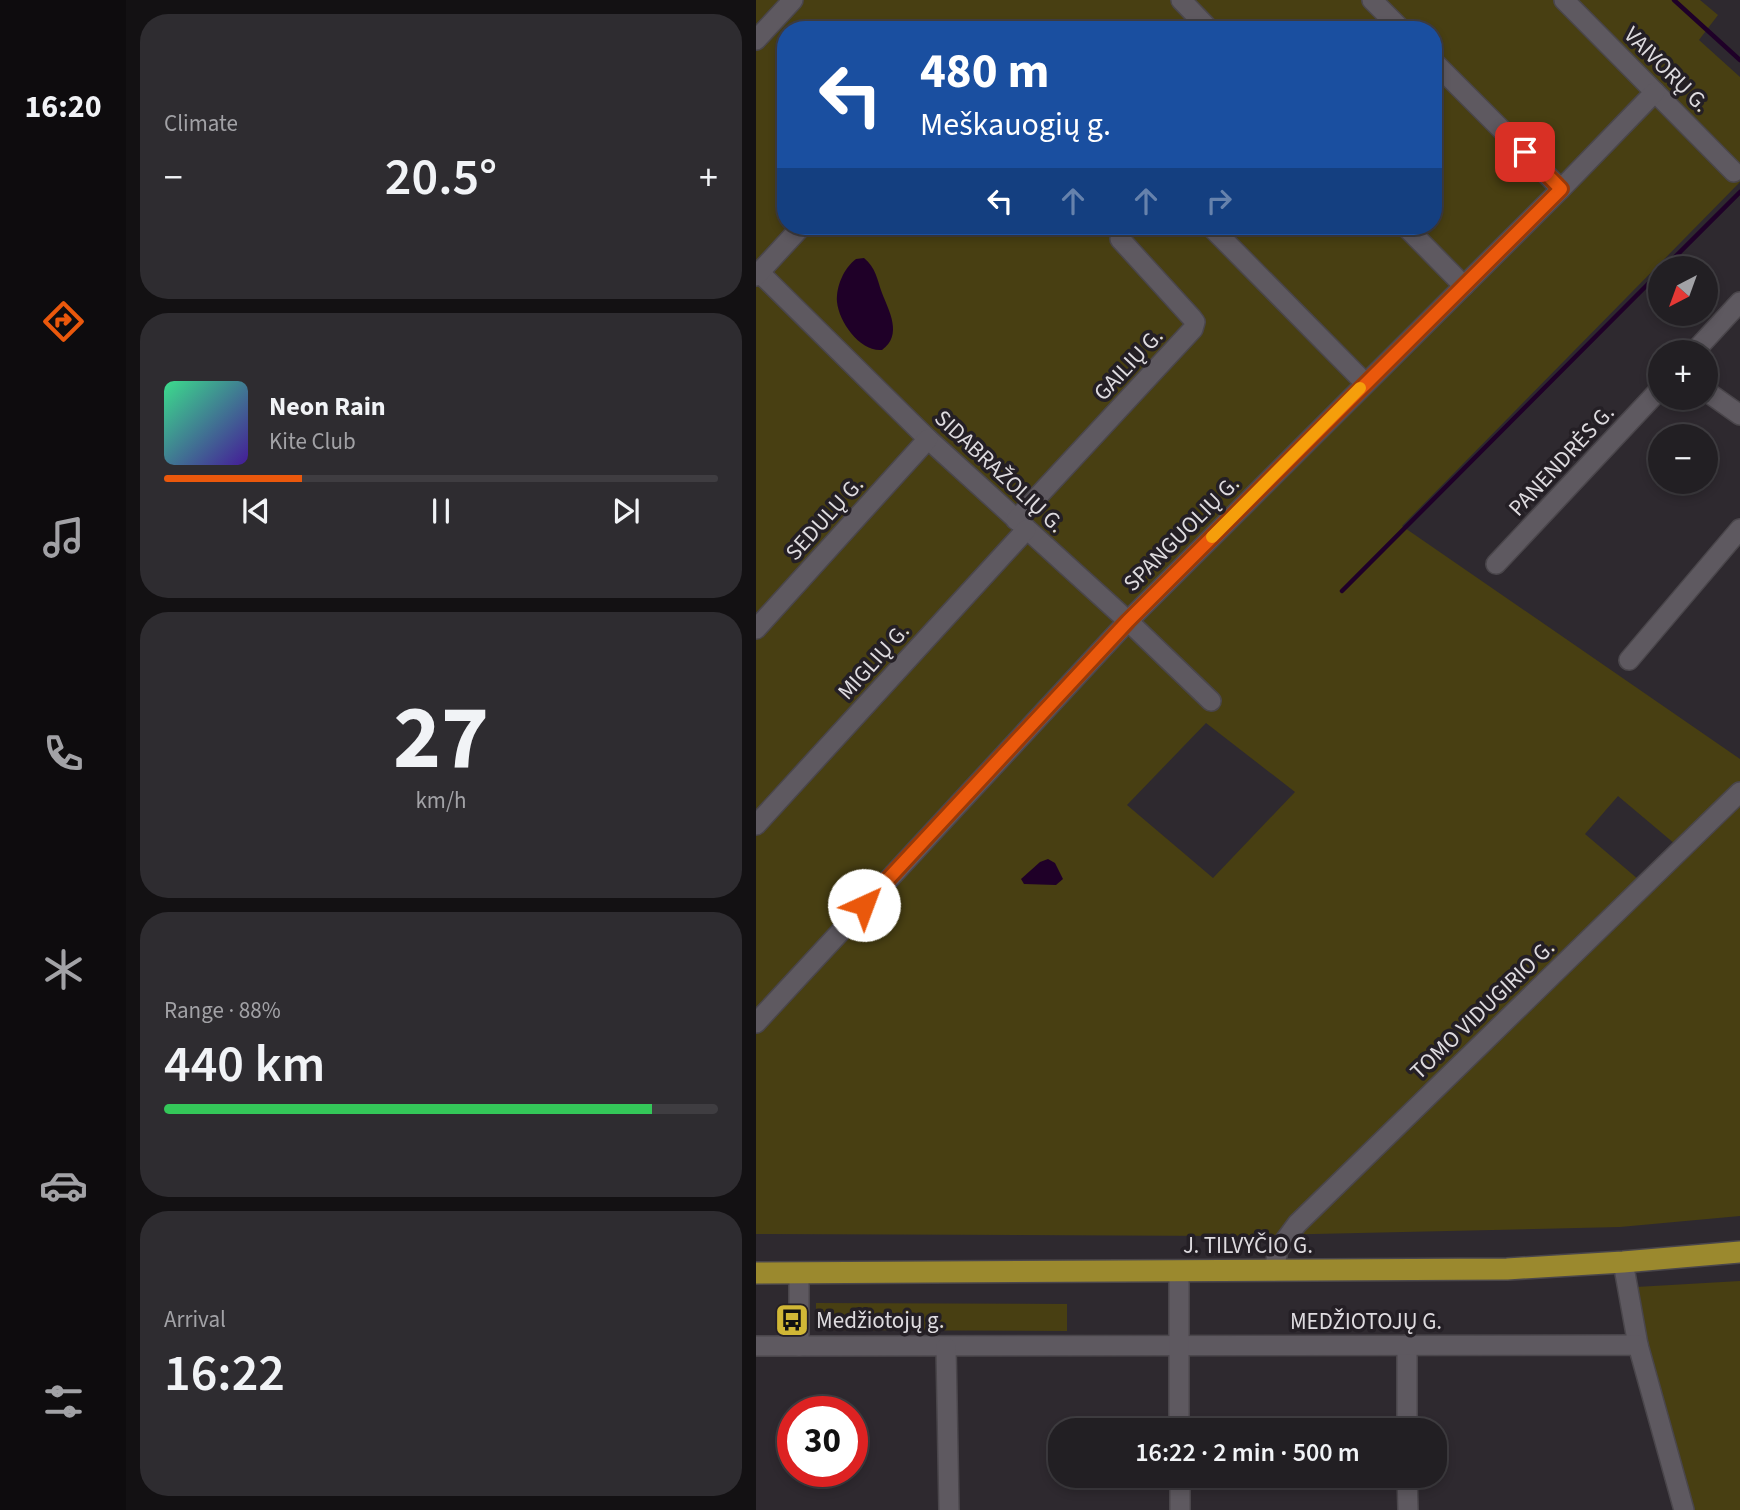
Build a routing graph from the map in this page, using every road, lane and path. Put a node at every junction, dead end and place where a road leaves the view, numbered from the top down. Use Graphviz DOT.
graph roads {
  1 [pos="793,0"];
  2 [pos="1181,0"];
  3 [pos="1372,0"];
  4 [pos="1564,0"];
  5 [pos="1201,21"];
  6 [pos="1393,21"];
  7 [pos="756,40"];
  8 [pos="1442,70"];
  9 [pos="1655,92"];
  10 [pos="1734,172"];
  11 [pos="1561,189"];
  12 [pos="794,235"];
  13 [pos="1219,235"];
  14 [pos="1414,235"];
  15 [pos="1120,239"];
  16 [pos="758,274"];
  17 [pos="1464,286"];
  18 [pos="1740,302"];
  19 [pos="1705,340"];
  20 [pos="1365,383"];
  21 [pos="1718,399"];
  22 [pos="1648,402"];
  23 [pos="1740,415"];
  24 [pos="928,439"];
  25 [pos="1021,525"];
  26 [pos="1740,529"];
  27 [pos="1496,564"];
  28 [pos="1128,621"];
  29 [pos="756,629"];
  30 [pos="1629,660"];
  31 [pos="1211,701"];
  32 [pos="1740,792"];
  33 [pos="756,825"];
  34 [pos="756,1023"];
  35 [pos="1740,1252"];
  36 [pos="1623,1262"];
  37 [pos="1274,1271"];
  38 [pos="1179,1272"];
  39 [pos="756,1273"];
  40 [pos="799,1273"];
  41 [pos="1407,1345"];
  42 [pos="1638,1345"];
  43 [pos="756,1346"];
  44 [pos="799,1346"];
  45 [pos="946,1347"];
  46 [pos="1179,1348"];
  47 [pos="1179,1418"];
  48 [pos="1407,1418"];
  49 [pos="1180,1488"];
  50 [pos="1407,1488"];
  51 [pos="949,1510"];
  52 [pos="1180,1510"];
  53 [pos="1408,1510"];
  54 [pos="1684,1510"];
  1 -- 7 [label="street"];
  2 -- 5 [label="street"];
  3 -- 6 [label="street"];
  4 -- 9 [label="street, VAIVORŲ G."];
  8 -- 11 [label="street"];
  9 -- 10 [label="street, VAIVORŲ G."];
  9 -- 11 [label="street, SPANGUOLIŲ G."];
  11 -- 17 [label="street, SPANGUOLIŲ G."];
  12 -- 16 [label="street"];
  13 -- 20 [label="street"];
  14 -- 17 [label="street"];
  15 -- 25 [label="street, GAILIŲ G."];
  16 -- 24 [label="street, SIDABRAŽOLIŲ G."];
  17 -- 20 [label="street, SPANGUOLIŲ G."];
  18 -- 19 [label="street"];
  20 -- 28 [label="street, SPANGUOLIŲ G."];
  21 -- 23 [label="street"];
  22 -- 27 [label="street, PANENDRĖS G."];
  24 -- 25 [label="street, SIDABRAŽOLIŲ G."];
  24 -- 29 [label="street, SEDULŲ G."];
  25 -- 28 [label="street, SIDABRAŽOLIŲ G."];
  25 -- 33 [label="street, MIGLIŲ G."];
  26 -- 30 [label="street"];
  28 -- 31 [label="street, SIDABRAŽOLIŲ G."];
  28 -- 34 [label="street, SPANGUOLIŲ G."];
  32 -- 37 [label="street, TOMO VIDUGIRIO G."];
  35 -- 36 [label="main road, J. TILVYČIO G."];
  36 -- 37 [label="main road, J. TILVYČIO G."];
  36 -- 42 [label="street"];
  37 -- 38 [label="main road, J. TILVYČIO G."];
  38 -- 40 [label="main road, J. TILVYČIO G."];
  38 -- 46 [label="street"];
  39 -- 40 [label="main road, J. TILVYČIO G."];
  40 -- 44 [label="street"];
  41 -- 42 [label="street, MEDŽIOTOJŲ G."];
  41 -- 46 [label="street, MEDŽIOTOJŲ G."];
  41 -- 48 [label="street"];
  42 -- 54 [label="street"];
  43 -- 44 [label="street, MEDŽIOTOJŲ G."];
  44 -- 45 [label="street, MEDŽIOTOJŲ G."];
  45 -- 46 [label="street, MEDŽIOTOJŲ G."];
  45 -- 51 [label="street"];
  46 -- 47 [label="street"];
  49 -- 52 [label="street"];
  50 -- 53 [label="street"];
}
